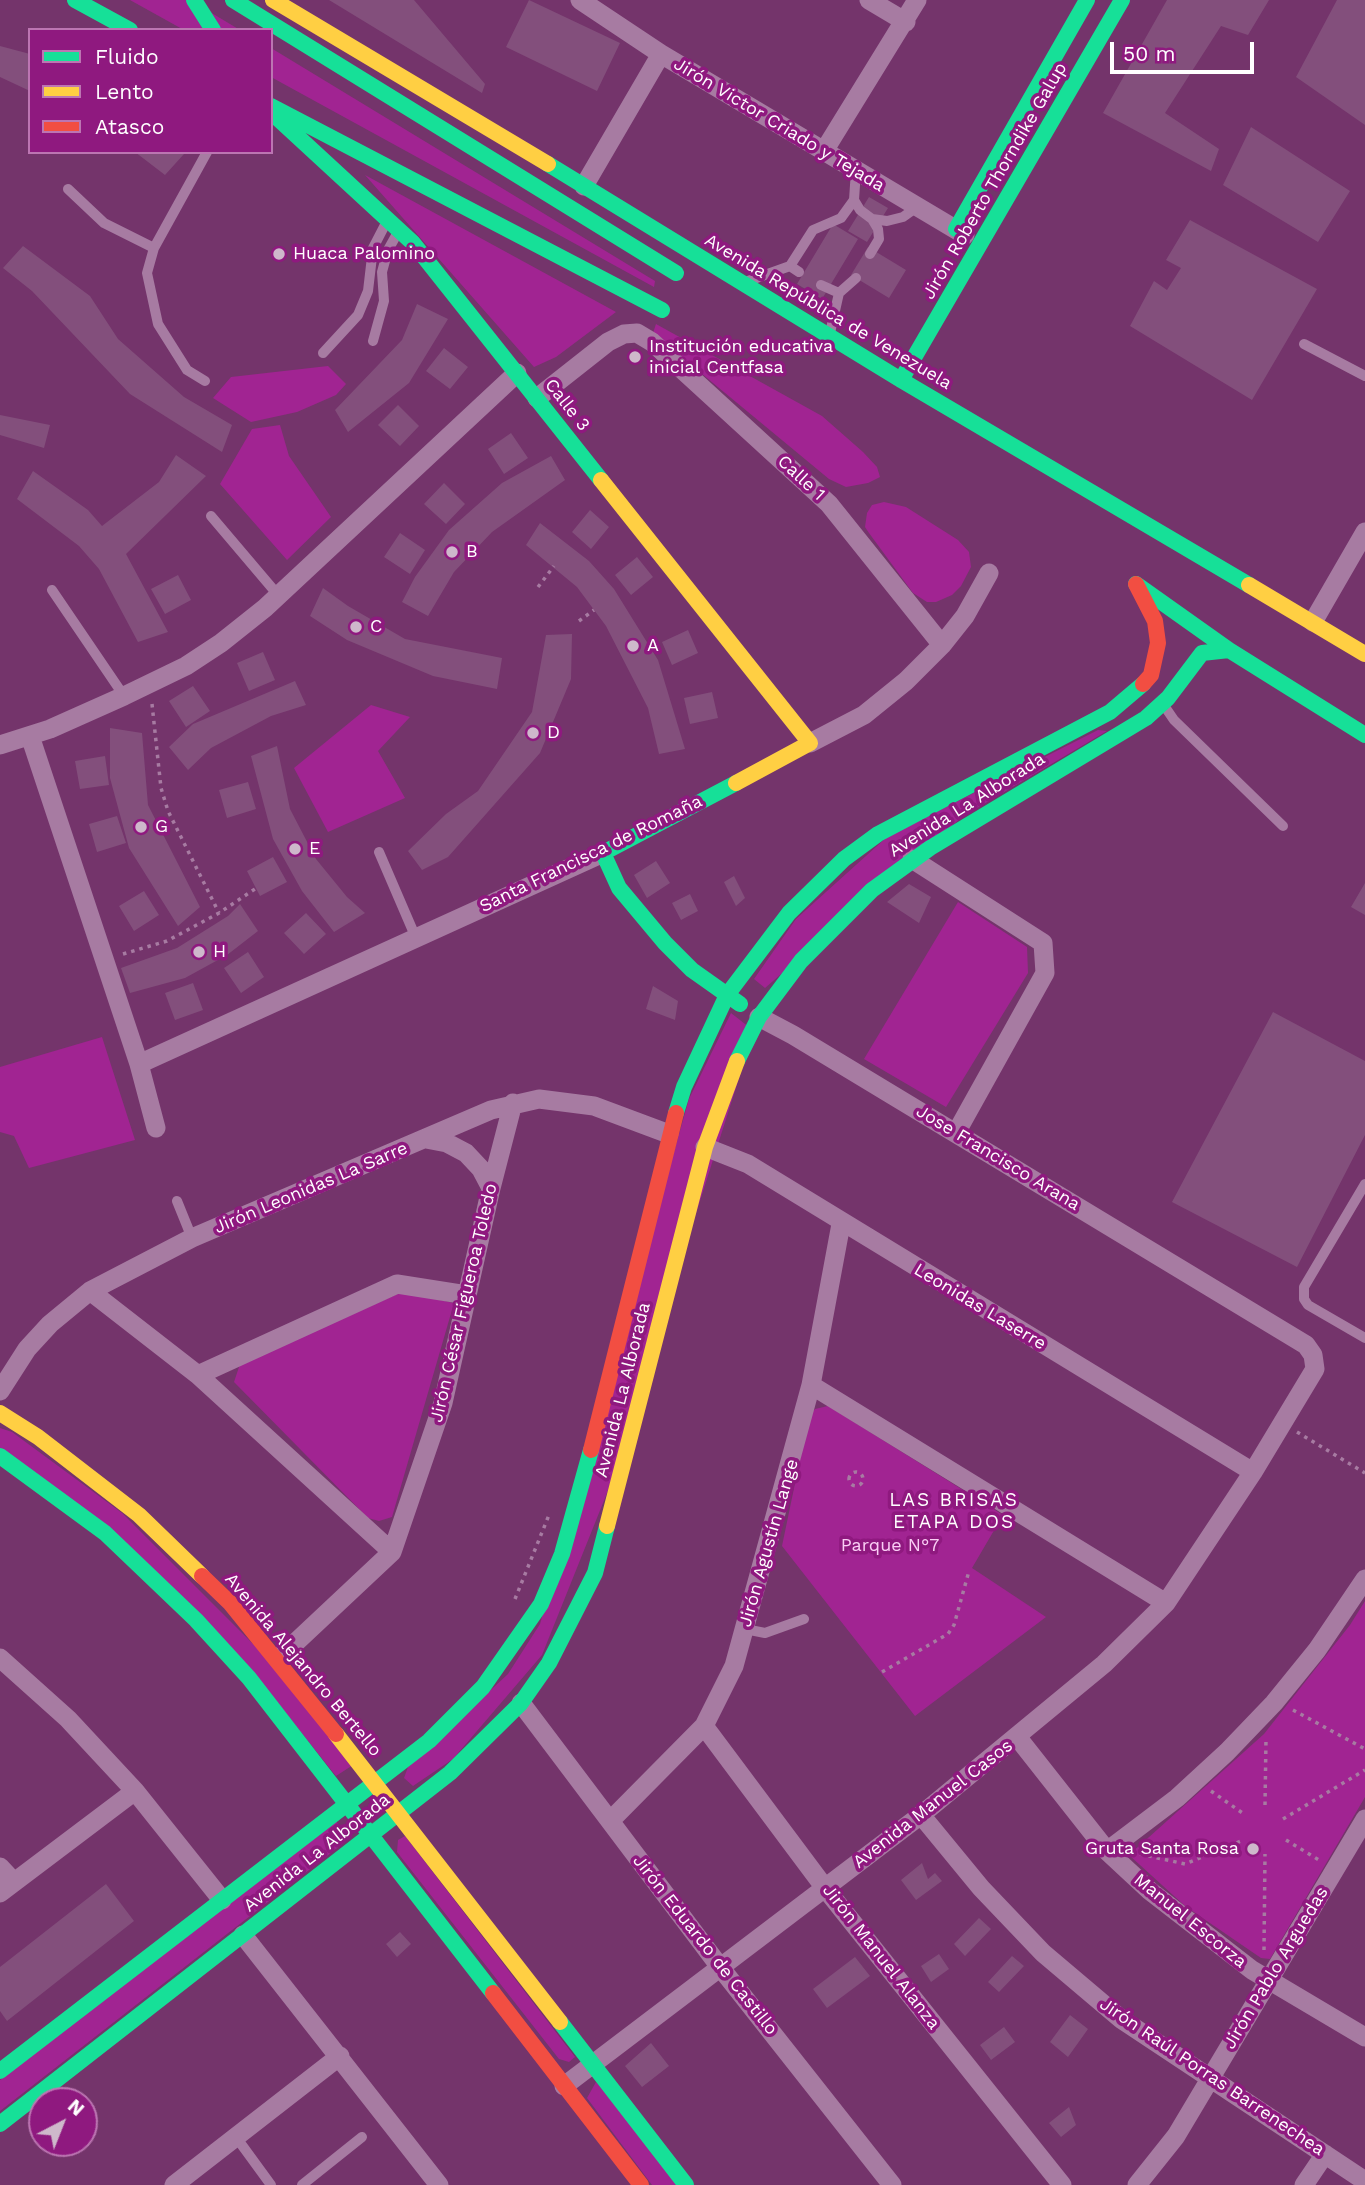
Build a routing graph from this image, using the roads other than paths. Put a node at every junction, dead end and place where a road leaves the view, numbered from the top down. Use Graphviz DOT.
graph roads {
  1 [pos="75,0"];
  2 [pos="194,0"];
  3 [pos="233,0"];
  4 [pos="273,0"];
  5 [pos="580,0"];
  6 [pos="869,0"];
  7 [pos="917,0"];
  8 [pos="1087,0"];
  9 [pos="1122,0"];
  10 [pos="906,22"];
  11 [pos="126,28"];
  12 [pos="212,28"];
  13 [pos="661,54"];
  14 [pos="273,107"];
  15 [pos="273,115"];
  16 [pos="824,151"];
  17 [pos="206,154"];
  18 [pos="856,170"];
  19 [pos="584,186"];
  20 [pos="68,189"];
  21 [pos="540,191"];
  22 [pos="854,200"];
  23 [pos="917,207"];
  24 [pos="872,219"];
  25 [pos="394,223"];
  26 [pos="956,229"];
  27 [pos="981,245"];
  28 [pos="154,248"];
  29 [pos="611,248"];
  30 [pos="870,254"];
  31 [pos="676,273"];
  32 [pos="592,274"];
  33 [pos="856,278"];
  34 [pos="743,283"];
  35 [pos="821,285"];
  36 [pos="839,293"];
  37 [pos="662,310"];
  38 [pos="830,337"];
  39 [pos="373,341"];
  40 [pos="1304,344"];
  41 [pos="323,353"];
  42 [pos="517,373"];
  43 [pos="1365,376"];
  44 [pos="901,380"];
  45 [pos="205,381"];
  46 [pos="537,398"];
  47 [pos="211,516"];
  48 [pos="1365,532"];
  49 [pos="989,573"];
  50 [pos="52,590"];
  51 [pos="278,595"];
  52 [pos="1313,622"];
  53 [pos="942,645"];
  54 [pos="1229,650"];
  55 [pos="1365,654"];
  56 [pos="124,696"];
  57 [pos="1163,704"];
  58 [pos="1365,735"];
  59 [pos="30,736"];
  60 [pos="810,743"];
  61 [pos="0,745"];
  62 [pos="1283,826"];
  63 [pos="379,852"];
  64 [pos="603,853"];
  65 [pos="912,859"];
  66 [pos="416,938"];
  67 [pos="727,995"];
  68 [pos="759,1017"];
  69 [pos="139,1064"];
  70 [pos="513,1103"];
  71 [pos="156,1128"];
  72 [pos="669,1133"];
  73 [pos="956,1133"];
  74 [pos="426,1139"];
  75 [pos="705,1147"];
  76 [pos="1365,1184"];
  77 [pos="491,1188"];
  78 [pos="177,1200"];
  79 [pos="842,1223"];
  80 [pos="192,1238"];
  81 [pos="90,1291"];
  82 [pos="467,1295"];
  83 [pos="1365,1338"];
  84 [pos="198,1375"];
  85 [pos="811,1385"];
  86 [pos="0,1391"];
  87 [pos="0,1413"];
  88 [pos="0,1456"];
  89 [pos="1252,1472"];
  90 [pos="391,1552"];
  91 [pos="1365,1580"];
  92 [pos="1167,1603"];
  93 [pos="804,1619"];
  94 [pos="745,1629"];
  95 [pos="0,1658"];
  96 [pos="278,1659"];
  97 [pos="521,1703"];
  98 [pos="705,1726"];
  99 [pos="1018,1738"];
  100 [pos="375,1782"];
  101 [pos="135,1791"];
  102 [pos="347,1804"];
  103 [pos="400,1813"];
  104 [pos="921,1815"];
  105 [pos="1365,1819"];
  106 [pos="610,1821"];
  107 [pos="370,1835"];
  108 [pos="1107,1851"];
  109 [pos="0,1867"];
  110 [pos="7,1887"];
  111 [pos="825,1888"];
  112 [pos="222,1900"];
  113 [pos="243,1936"];
  114 [pos="720,1967"];
  115 [pos="1270,1979"];
  116 [pos="1365,2037"];
  117 [pos="340,2056"];
  118 [pos="593,2064"];
  119 [pos="0,2071"];
  120 [pos="1210,2079"];
  121 [pos="564,2086"];
  122 [pos="0,2124"];
  123 [pos="236,2137"];
  124 [pos="362,2137"];
  125 [pos="1325,2154"];
  126 [pos="1365,2181"];
  127 [pos="174,2185"];
  128 [pos="271,2185"];
  129 [pos="302,2185"];
  130 [pos="439,2185"];
  131 [pos="641,2185"];
  132 [pos="686,2185"];
  133 [pos="892,2185"];
  134 [pos="1062,2185"];
  135 [pos="1137,2185"];
  136 [pos="1304,2185"];
  1 -- 11 [label="main road"];
  2 -- 12 [label="main road"];
  3 -- 21 [label="main road"];
  4 -- 19 [label="main road, Avenida República de Venezuela"];
  5 -- 13 [label="street, Jirón Victor Criado y Tejada"];
  6 -- 10 [label="street"];
  7 -- 10 [label="street"];
  8 -- 26 [label="main road, Jirón Roberto Thorndike Galup"];
  9 -- 27 [label="main road, Jirón Roberto Thorndike Galup"];
  10 -- 16 [label="street"];
  13 -- 16 [label="street, Jirón Victor Criado y Tejada"];
  13 -- 19 [label="street"];
  14 -- 32 [label="main road"];
  15 -- 25 [label="main road, Calle 3"];
  16 -- 18 [label="street, Jirón Victor Criado y Tejada"];
  17 -- 28 [label="lane"];
  18 -- 22 [label="lane"];
  18 -- 23 [label="street, Jirón Victor Criado y Tejada"];
  19 -- 21 [label="main road"];
  19 -- 34 [label="main road, Avenida República de Venezuela"];
  20 -- 28 [label="lane"];
  21 -- 29 [label="main road"];
  22 -- 24 [label="lane"];
  22 -- 34 [label="lane"];
  23 -- 24 [label="lane"];
  23 -- 26 [label="street, Jirón Victor Criado y Tejada"];
  24 -- 30 [label="lane"];
  25 -- 39 [label="lane"];
  25 -- 41 [label="lane"];
  25 -- 42 [label="main road, Calle 3"];
  26 -- 27 [label="street, Jirón Victor Criado y Tejada"];
  27 -- 44 [label="main road, Jirón Roberto Thorndike Galup"];
  28 -- 45 [label="lane"];
  29 -- 31 [label="main road"];
  29 -- 32 [label="main road"];
  32 -- 37 [label="main road"];
  33 -- 36 [label="lane"];
  34 -- 38 [label="main road, Avenida República de Venezuela"];
  35 -- 36 [label="lane"];
  36 -- 38 [label="lane"];
  38 -- 44 [label="main road, Avenida República de Venezuela"];
  40 -- 43 [label="lane"];
  42 -- 46 [label="main road, Calle 3"];
  42 -- 51 [label="street"];
  44 -- 52 [label="main road, Avenida República de Venezuela"];
  46 -- 53 [label="street, Calle 1"];
  46 -- 60 [label="main road, Calle 3"];
  47 -- 51 [label="lane"];
  48 -- 52 [label="street"];
  49 -- 53 [label="street, Santa Francisca de Romaña"];
  50 -- 56 [label="lane"];
  51 -- 56 [label="street"];
  52 -- 55 [label="main road, Avenida República de Venezuela"];
  53 -- 60 [label="street, Santa Francisca de Romaña"];
  54 -- 57 [label="main road, Avenida La Alborada"];
  54 -- 58 [label="main road"];
  54 -- 67 [label="main road, Avenida La Alborada"];
  56 -- 59 [label="street"];
  57 -- 62 [label="lane"];
  57 -- 65 [label="main road, Avenida La Alborada"];
  59 -- 61 [label="street"];
  59 -- 69 [label="street"];
  60 -- 64 [label="main road, Santa Francisca de Romaña"];
  63 -- 66 [label="lane"];
  64 -- 66 [label="street, Santa Francisca de Romaña"];
  64 -- 67 [label="main road, Jose Francisco Arana"];
  65 -- 68 [label="main road, Avenida La Alborada"];
  65 -- 73 [label="street"];
  66 -- 69 [label="street, Santa Francisca de Romaña"];
  67 -- 68 [label="main road, Jose Francisco Arana"];
  67 -- 72 [label="main road, Avenida La Alborada"];
  68 -- 73 [label="street, Jose Francisco Arana"];
  68 -- 75 [label="main road, Avenida La Alborada"];
  69 -- 71 [label="street"];
  70 -- 72 [label="street, Jirón Leonidas La Sarre"];
  70 -- 74 [label="street, Jirón Leonidas La Sarre"];
  70 -- 77 [label="street, Jirón César Figueroa Toledo"];
  72 -- 100 [label="main road, Avenida La Alborada"];
  73 -- 89 [label="street, Jose Francisco Arana"];
  74 -- 77 [label="street"];
  74 -- 80 [label="street, Jirón Leonidas La Sarre"];
  75 -- 79 [label="street, Leonidas Laserre"];
  75 -- 97 [label="main road, Avenida La Alborada"];
  76 -- 83 [label="lane"];
  77 -- 82 [label="street, Jirón César Figueroa Toledo"];
  78 -- 80 [label="lane"];
  79 -- 85 [label="street, Jirón Agustín Lange"];
  79 -- 89 [label="street, Leonidas Laserre"];
  80 -- 81 [label="street, Jirón Leonidas La Sarre"];
  81 -- 84 [label="street"];
  81 -- 86 [label="street, Jirón Leonidas La Sarre"];
  82 -- 84 [label="street"];
  82 -- 90 [label="street, Jirón César Figueroa Toledo"];
  84 -- 90 [label="street"];
  85 -- 92 [label="street"];
  85 -- 94 [label="street, Jirón Agustín Lange"];
  87 -- 96 [label="main road, Avenida Alejandro Bertello"];
  88 -- 102 [label="main road"];
  89 -- 92 [label="street, Avenida Manuel Casos"];
  90 -- 96 [label="street, Jirón César Figueroa Toledo"];
  91 -- 108 [label="street"];
  92 -- 99 [label="street, Avenida Manuel Casos"];
  93 -- 94 [label="lane"];
  94 -- 98 [label="street, Jirón Agustín Lange"];
  95 -- 101 [label="street"];
  96 -- 100 [label="main road, Avenida Alejandro Bertello"];
  97 -- 103 [label="main road, Avenida La Alborada"];
  97 -- 106 [label="street, Jirón Eduardo de Castillo"];
  98 -- 106 [label="street, Jirón Agustín Lange"];
  98 -- 111 [label="street, Jirón Manuel Alanza"];
  99 -- 104 [label="street, Avenida Manuel Casos"];
  99 -- 108 [label="street, Manuel Escorza"];
  100 -- 102 [label="main road, Avenida La Alborada"];
  100 -- 103 [label="main road, Avenida Alejandro Bertello"];
  101 -- 110 [label="street"];
  101 -- 112 [label="street"];
  102 -- 107 [label="main road"];
  102 -- 112 [label="main road, Avenida La Alborada"];
  103 -- 107 [label="main road, Avenida La Alborada"];
  103 -- 118 [label="main road, Avenida Alejandro Bertello"];
  104 -- 111 [label="street, Avenida Manuel Casos"];
  104 -- 120 [label="street, Jirón Raúl Porras Barrenechea"];
  105 -- 115 [label="street, Jirón Pablo Arguedas"];
  106 -- 114 [label="street, Jirón Eduardo de Castillo"];
  107 -- 113 [label="main road, Avenida La Alborada"];
  107 -- 121 [label="main road"];
  108 -- 115 [label="street, Manuel Escorza"];
  109 -- 110 [label="street"];
  111 -- 114 [label="street, Avenida Manuel Casos"];
  111 -- 134 [label="street, Jirón Manuel Alanza"];
  112 -- 119 [label="main road, Avenida La Alborada"];
  113 -- 117 [label="street"];
  113 -- 122 [label="main road, Avenida La Alborada"];
  114 -- 118 [label="street, Avenida Manuel Casos"];
  114 -- 133 [label="street, Jirón Eduardo de Castillo"];
  115 -- 116 [label="street, Manuel Escorza"];
  115 -- 120 [label="street, Jirón Pablo Arguedas"];
  117 -- 123 [label="street"];
  117 -- 130 [label="street"];
  118 -- 121 [label="street, Avenida Manuel Casos"];
  118 -- 132 [label="main road, Avenida Alejandro Bertello"];
  120 -- 125 [label="street, Jirón Raúl Porras Barrenechea"];
  120 -- 135 [label="street, Jirón Pablo Arguedas"];
  121 -- 131 [label="main road"];
  123 -- 127 [label="street"];
  123 -- 128 [label="lane"];
  124 -- 129 [label="lane"];
  125 -- 126 [label="street, Jirón Raúl Porras Barrenechea"];
  125 -- 136 [label="street"];
}
